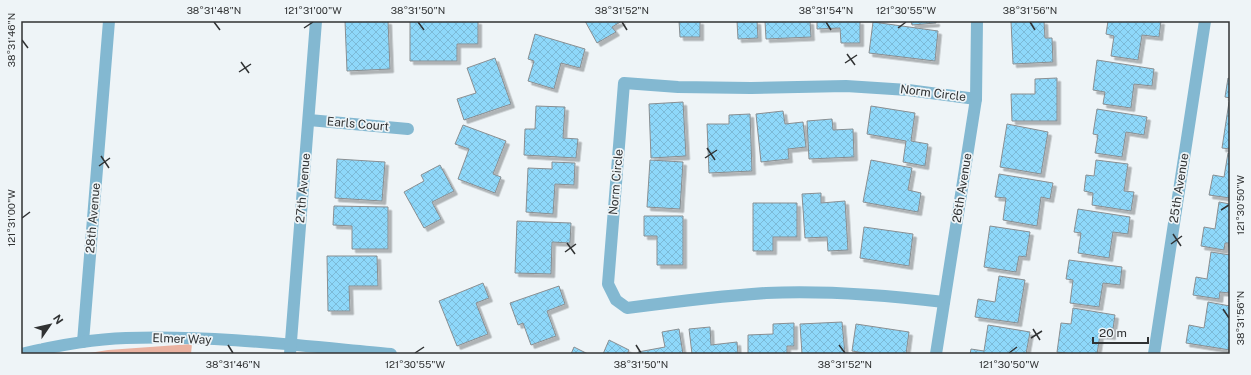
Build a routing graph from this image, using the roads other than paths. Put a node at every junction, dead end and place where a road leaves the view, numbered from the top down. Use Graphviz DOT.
graph roads {
  1 [pos="109,21"];
  2 [pos="316,21"];
  3 [pos="977,21"];
  4 [pos="1205,21"];
  5 [pos="976,99"];
  6 [pos="309,120"];
  7 [pos="408,129"];
  8 [pos="944,302"];
  9 [pos="83,342"];
  10 [pos="290,350"];
  11 [pos="21,354"];
  12 [pos="391,354"];
  13 [pos="936,354"];
  14 [pos="1154,354"];
  1 -- 9 [label="street, 28th Avenue"];
  2 -- 6 [label="street, 27th Avenue"];
  3 -- 5 [label="street, 26th Avenue"];
  4 -- 14 [label="street, 25th Avenue"];
  5 -- 8 [label="street, 26th Avenue"];
  5 -- 8 [label="street, Norm Circle"];
  6 -- 7 [label="street, Earls Court"];
  6 -- 10 [label="street, 27th Avenue"];
  8 -- 13 [label="street, 26th Avenue"];
  9 -- 10 [label="street, Elmer Way"];
  9 -- 11 [label="street, Elmer Way"];
  10 -- 12 [label="street, Elmer Way"];
}
